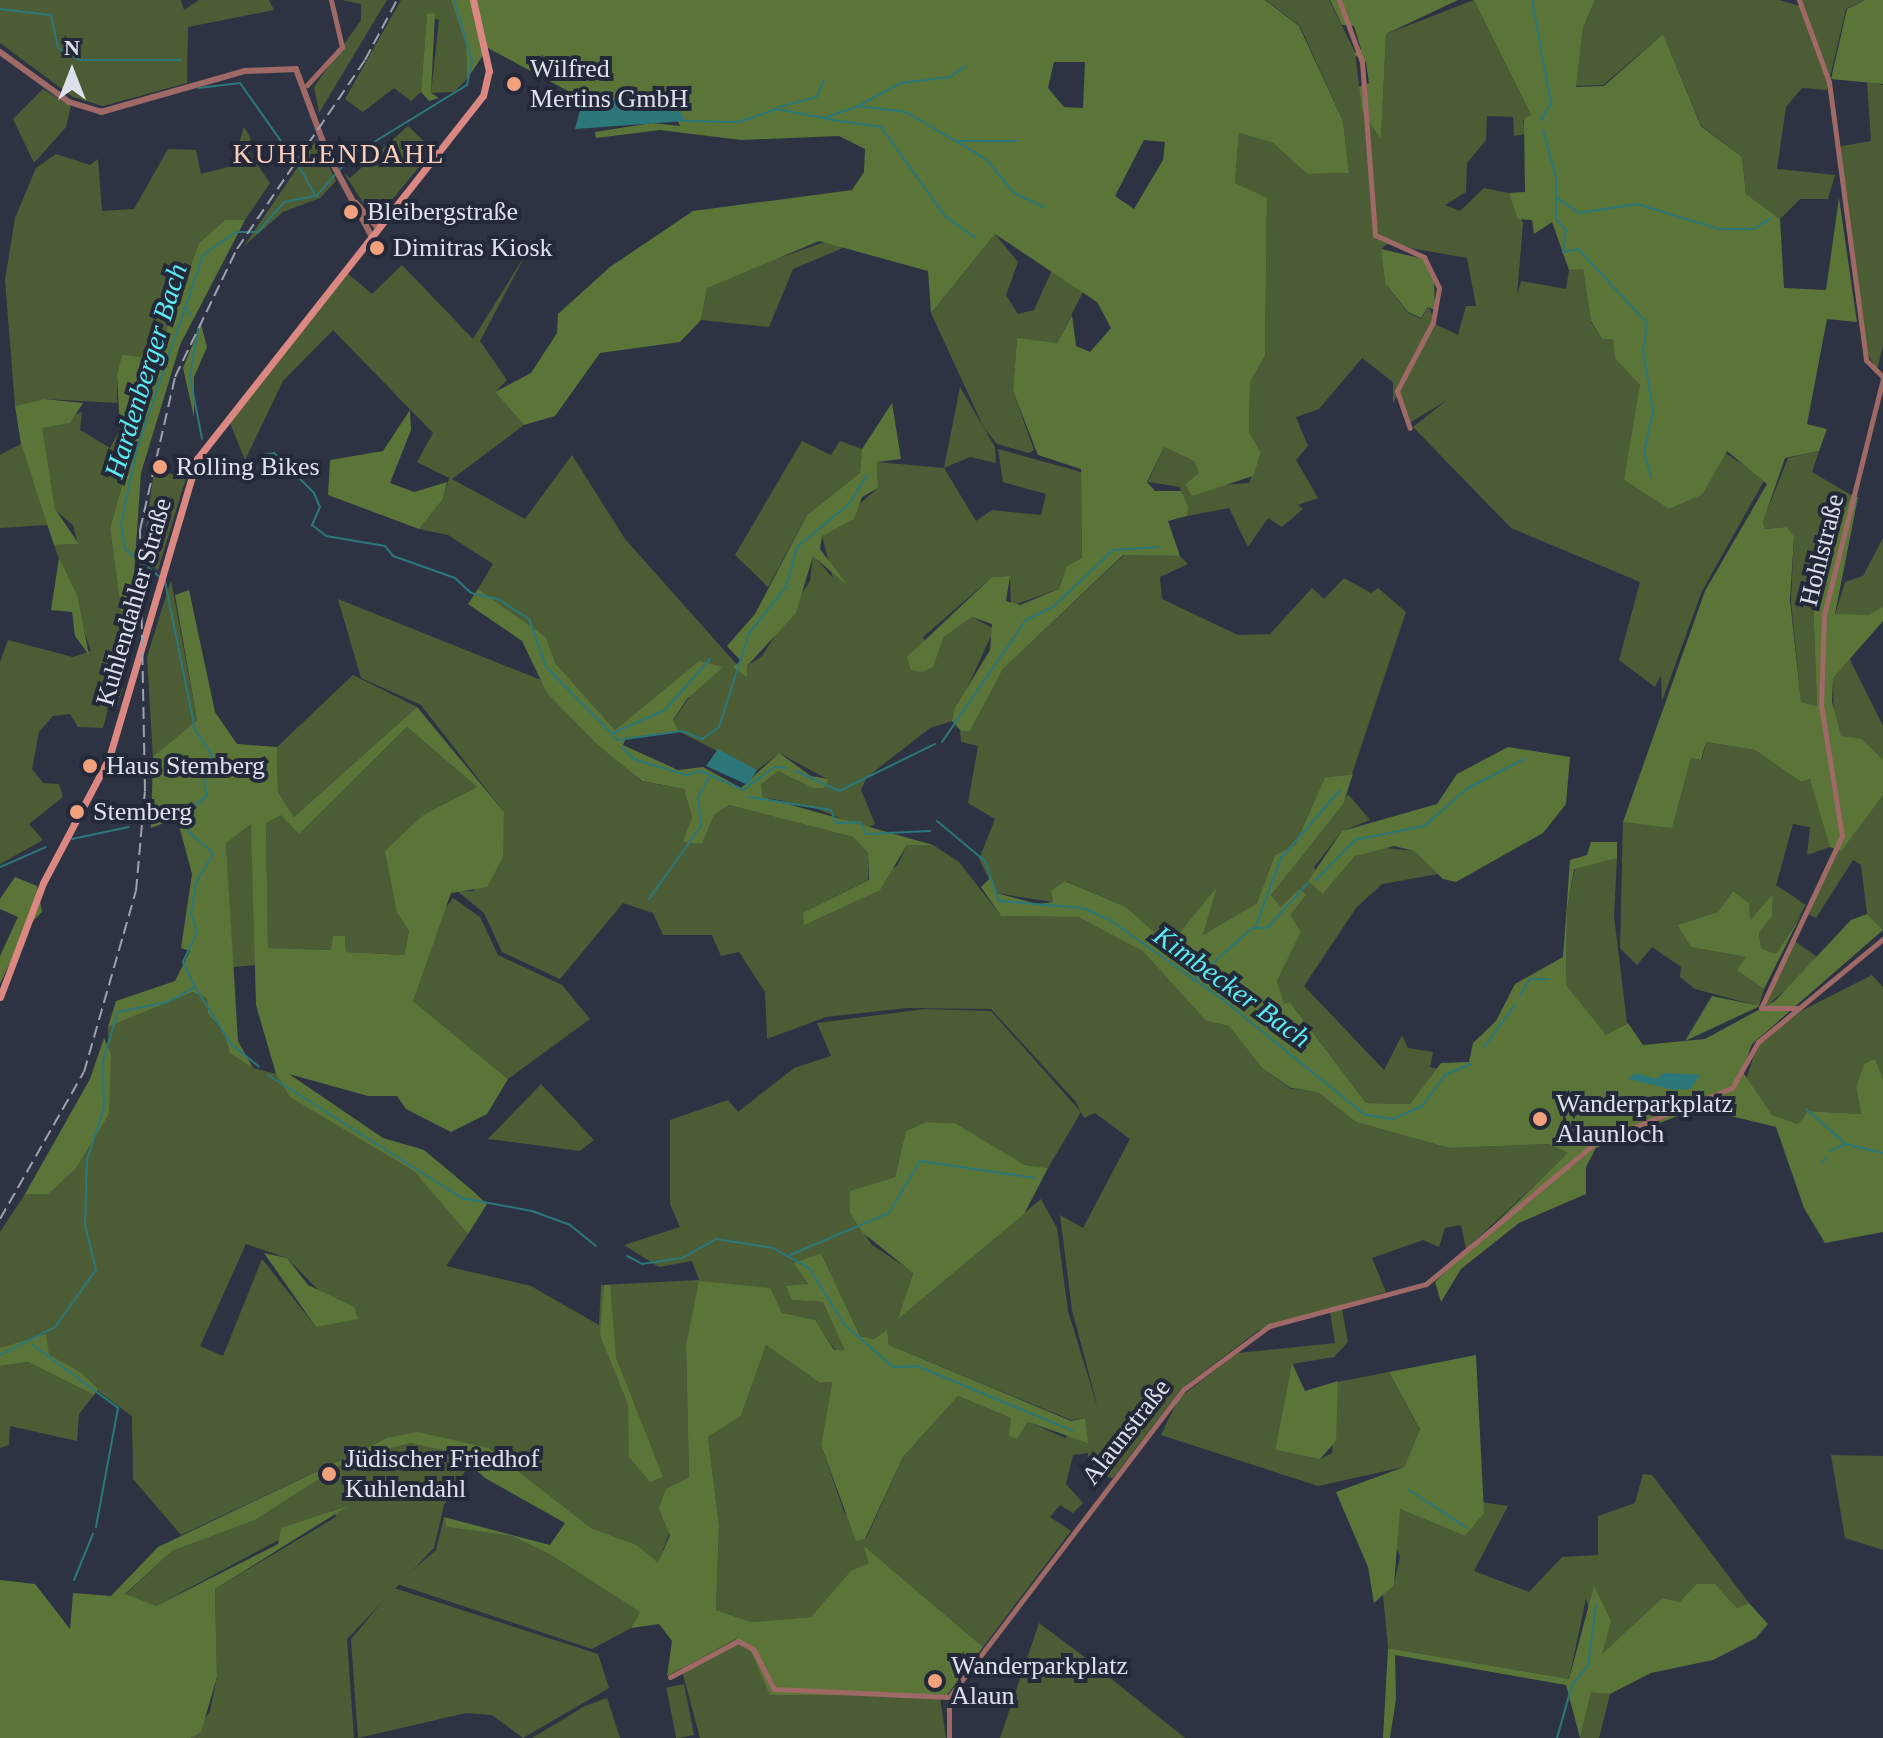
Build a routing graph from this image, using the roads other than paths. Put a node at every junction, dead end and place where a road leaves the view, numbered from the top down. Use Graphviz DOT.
graph roads {
  1 [pos="331,0"];
  2 [pos="473,0"];
  3 [pos="1339,0"];
  4 [pos="1799,0"];
  5 [pos="0,52"];
  6 [pos="307,85"];
  7 [pos="344,187"];
  8 [pos="377,227"];
  9 [pos="371,235"];
  10 [pos="1883,377"];
  11 [pos="1410,428"];
  12 [pos="1883,939"];
  13 [pos="0,997"];
  14 [pos="1800,1008"];
  15 [pos="670,1677"];
  16 [pos="949,1697"];
  17 [pos="949,1738"];
  1 -- 6 [label="street"];
  2 -- 8 [label="main road, Kuhlendahler Straße"];
  3 -- 11 [label="street"];
  4 -- 10 [label="street, Hohlstraße"];
  5 -- 6 [label="street"];
  6 -- 7 [label="street"];
  7 -- 8 [label="street"];
  7 -- 9 [label="street"];
  8 -- 9 [label="main road, Kuhlendahler Straße"];
  9 -- 13 [label="main road, Kuhlendahler Straße"];
  10 -- 14 [label="street, Hohlstraße"];
  12 -- 14 [label="street"];
  14 -- 16 [label="street, Alaunstraße"];
  15 -- 16 [label="street"];
  16 -- 17 [label="street"];
}
